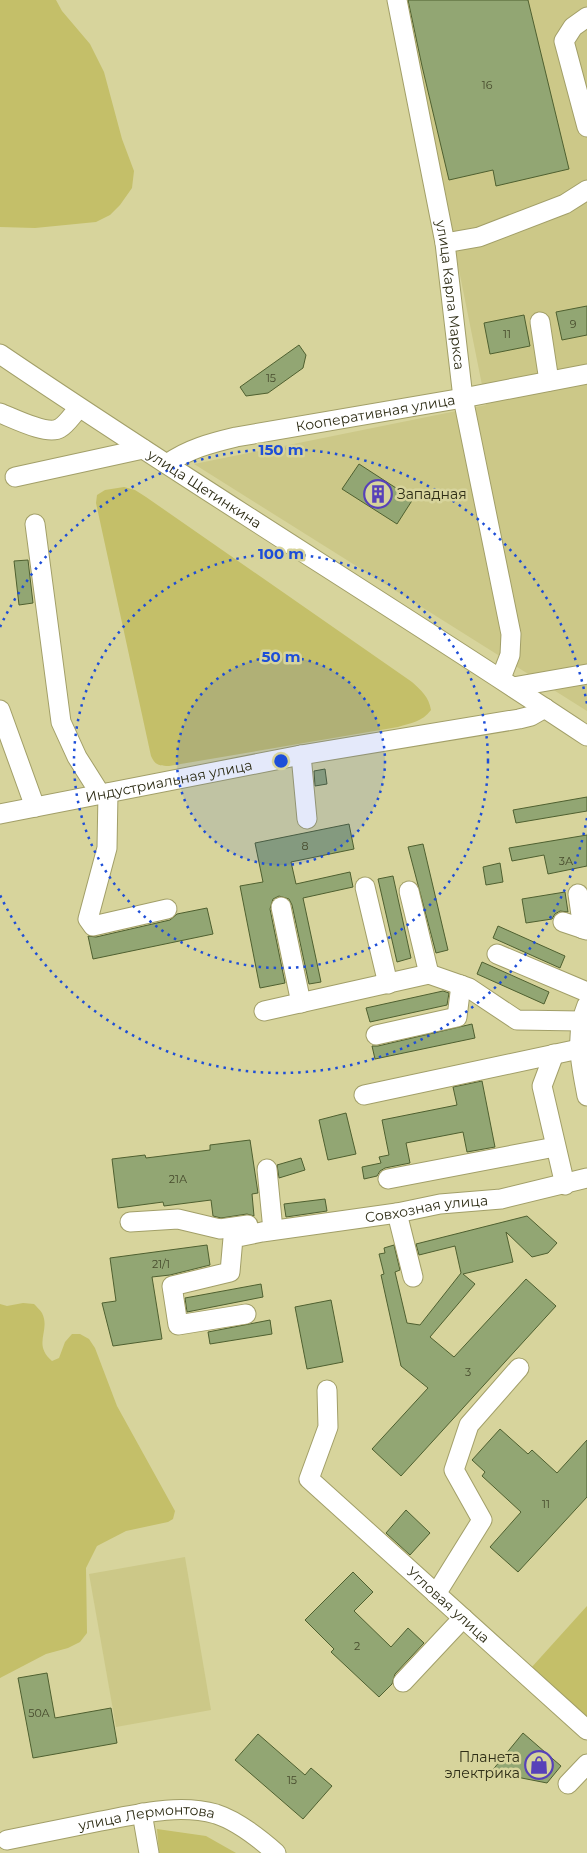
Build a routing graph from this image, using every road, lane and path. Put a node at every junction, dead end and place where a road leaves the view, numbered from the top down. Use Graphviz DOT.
graph roads {
  1 [pos="397,0"];
  2 [pos="587,17"];
  3 [pos="587,126"];
  4 [pos="587,190"];
  5 [pos="445,243"];
  6 [pos="540,322"];
  7 [pos="0,354"];
  8 [pos="587,374"];
  9 [pos="549,381"];
  10 [pos="463,398"];
  11 [pos="79,408"];
  12 [pos="0,413"];
  13 [pos="143,449"];
  14 [pos="168,464"];
  15 [pos="15,477"];
  16 [pos="34,524"];
  17 [pos="587,674"];
  18 [pos="507,683"];
  19 [pos="545,708"];
  20 [pos="0,710"];
  21 [pos="587,736"];
  22 [pos="301,755"];
  23 [pos="104,794"];
  24 [pos="35,807"];
  25 [pos="0,814"];
  26 [pos="308,818"];
  27 [pos="366,887"];
  28 [pos="409,890"];
  29 [pos="578,894"];
  30 [pos="280,908"];
  31 [pos="168,909"];
  32 [pos="563,922"];
  33 [pos="585,930"];
  34 [pos="496,954"];
  35 [pos="430,974"];
  36 [pos="388,984"];
  37 [pos="461,985"];
  38 [pos="587,992"];
  39 [pos="301,1003"];
  40 [pos="264,1011"];
  41 [pos="584,1013"];
  42 [pos="376,1035"];
  43 [pos="579,1049"];
  44 [pos="554,1054"];
  45 [pos="364,1095"];
  46 [pos="587,1096"];
  47 [pos="555,1147"];
  48 [pos="267,1169"];
  49 [pos="587,1178"];
  50 [pos="388,1179"];
  51 [pos="565,1185"];
  52 [pos="397,1212"];
  53 [pos="130,1222"];
  54 [pos="269,1228"];
  55 [pos="414,1277"];
  56 [pos="246,1314"];
  57 [pos="519,1368"];
  58 [pos="327,1390"];
  59 [pos="436,1594"];
  60 [pos="463,1618"];
  61 [pos="403,1682"];
  62 [pos="587,1730"];
  63 [pos="587,1764"];
  64 [pos="568,1784"];
  65 [pos="142,1813"];
  66 [pos="6,1840"];
  67 [pos="148,1853"];
  68 [pos="276,1853"];
  1 -- 5 [label="street, улица Карла Маркса"];
  2 -- 3 [label="street"];
  4 -- 5 [label="street"];
  5 -- 10 [label="street, улица Карла Маркса"];
  6 -- 9 [label="street"];
  7 -- 11 [label="street, улица Щетинкина"];
  8 -- 9 [label="street, Кооперативная улица"];
  9 -- 10 [label="street, Кооперативная улица"];
  10 -- 14 [label="street, Кооперативная улица"];
  10 -- 18 [label="street, улица Карла Маркса"];
  11 -- 12 [label="street"];
  11 -- 13 [label="street, улица Щетинкина"];
  13 -- 14 [label="street, улица Щетинкина"];
  13 -- 15 [label="street"];
  14 -- 18 [label="street, улица Щетинкина"];
  16 -- 23 [label="street"];
  17 -- 18 [label="street"];
  18 -- 19 [label="street, улица Щетинкина"];
  19 -- 21 [label="street, улица Щетинкина"];
  19 -- 22 [label="street, Индустриальная улица"];
  20 -- 24 [label="street"];
  22 -- 23 [label="street, Индустриальная улица"];
  22 -- 26 [label="street"];
  23 -- 24 [label="street, Индустриальная улица"];
  23 -- 31 [label="street"];
  24 -- 25 [label="street, Индустриальная улица"];
  27 -- 36 [label="street"];
  28 -- 35 [label="street"];
  29 -- 33 [label="street"];
  30 -- 39 [label="street"];
  32 -- 33 [label="street"];
  34 -- 38 [label="street"];
  35 -- 36 [label="street"];
  35 -- 37 [label="street"];
  36 -- 39 [label="street"];
  37 -- 41 [label="street"];
  37 -- 42 [label="street"];
  39 -- 40 [label="street"];
  41 -- 43 [label="street"];
  43 -- 44 [label="street"];
  43 -- 46 [label="street"];
  44 -- 45 [label="street"];
  44 -- 47 [label="street"];
  47 -- 50 [label="street"];
  47 -- 51 [label="street"];
  48 -- 54 [label="street"];
  49 -- 51 [label="street, Совхозная улица"];
  51 -- 52 [label="street, Совхозная улица"];
  52 -- 54 [label="street, Совхозная улица"];
  52 -- 55 [label="street"];
  53 -- 54 [label="street"];
  54 -- 56 [label="street"];
  57 -- 59 [label="street"];
  58 -- 59 [label="street, Угловая улица"];
  59 -- 60 [label="street, Угловая улица"];
  60 -- 61 [label="street"];
  60 -- 62 [label="street, Угловая улица"];
  63 -- 64 [label="street"];
  65 -- 66 [label="street, улица Лермонтова"];
  65 -- 67 [label="street"];
  65 -- 68 [label="street, улица Лермонтова"];
}
